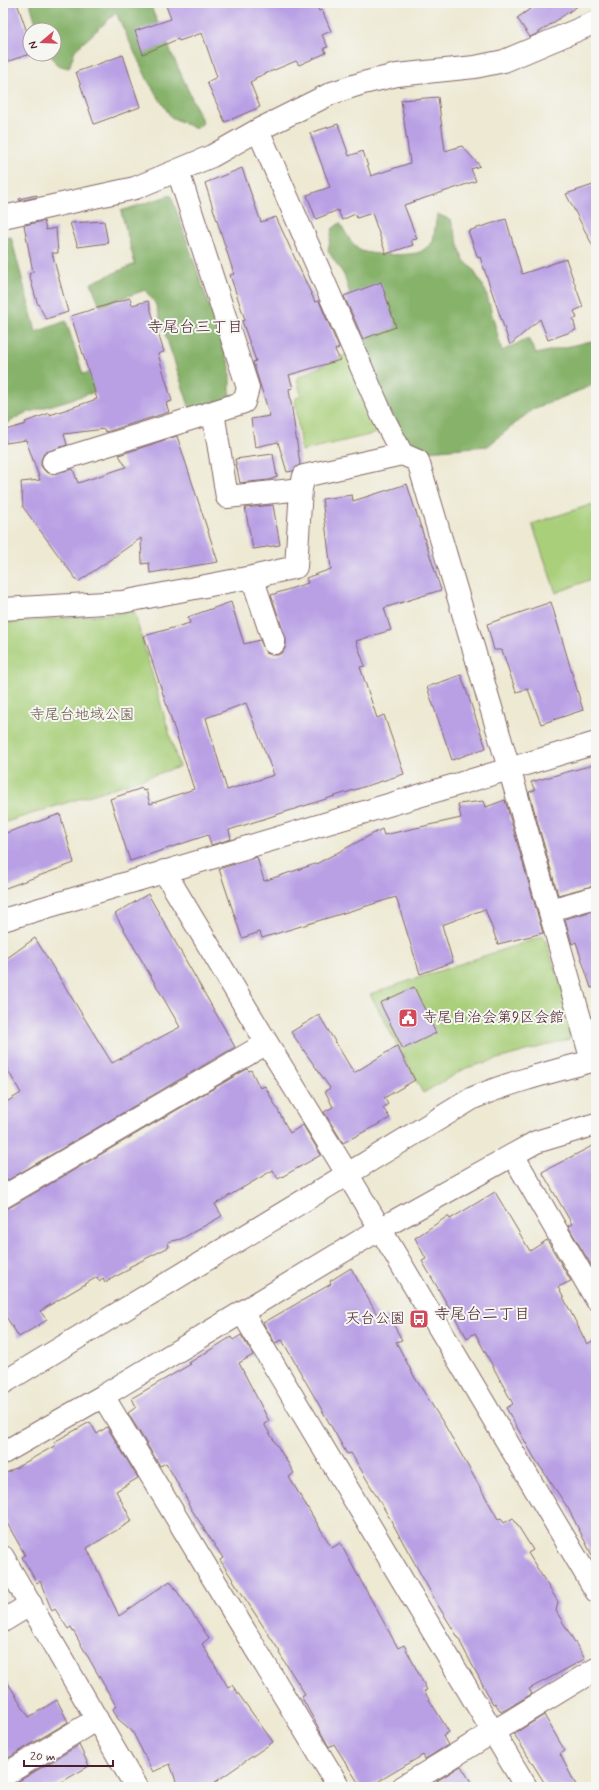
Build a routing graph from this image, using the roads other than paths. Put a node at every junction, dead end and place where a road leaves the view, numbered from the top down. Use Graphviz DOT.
graph roads {
  1 [pos="596,22"];
  2 [pos="258,130"];
  3 [pos="178,171"];
  4 [pos="3,217"];
  5 [pos="213,412"];
  6 [pos="402,454"];
  7 [pos="53,462"];
  8 [pos="301,490"];
  9 [pos="252,577"];
  10 [pos="3,609"];
  11 [pos="274,643"];
  12 [pos="596,743"];
  13 [pos="509,770"];
  14 [pos="164,871"];
  15 [pos="596,897"];
  16 [pos="550,910"];
  17 [pos="3,920"];
  18 [pos="267,1043"];
  19 [pos="594,1060"];
  20 [pos="596,1124"];
  21 [pos="513,1155"];
  22 [pos="348,1175"];
  23 [pos="3,1197"];
  24 [pos="380,1229"];
  25 [pos="596,1299"];
  26 [pos="242,1312"];
  27 [pos="3,1383"];
  28 [pos="102,1396"];
  29 [pos="3,1453"];
  30 [pos="3,1557"];
  31 [pos="596,1591"];
  32 [pos="31,1604"];
  33 [pos="3,1621"];
  34 [pos="596,1669"];
  35 [pos="97,1719"];
  36 [pos="493,1732"];
  37 [pos="3,1776"];
  38 [pos="136,1787"];
  39 [pos="339,1787"];
  40 [pos="403,1787"];
  41 [pos="526,1787"];
  1 -- 2 [label="street"];
  2 -- 3 [label="street"];
  2 -- 6 [label="street"];
  3 -- 4 [label="street"];
  3 -- 5 [label="street"];
  5 -- 7 [label="street"];
  5 -- 8 [label="street"];
  6 -- 8 [label="street"];
  6 -- 13 [label="street"];
  8 -- 9 [label="street"];
  9 -- 10 [label="street"];
  9 -- 11 [label="street"];
  12 -- 13 [label="street"];
  13 -- 14 [label="street"];
  13 -- 16 [label="street"];
  14 -- 17 [label="street"];
  14 -- 18 [label="street"];
  15 -- 16 [label="street"];
  16 -- 19 [label="street"];
  18 -- 22 [label="street"];
  18 -- 23 [label="street"];
  19 -- 22 [label="street"];
  20 -- 21 [label="street"];
  21 -- 24 [label="street"];
  21 -- 25 [label="street"];
  22 -- 24 [label="street"];
  22 -- 27 [label="street"];
  24 -- 26 [label="street"];
  24 -- 31 [label="street"];
  26 -- 28 [label="street"];
  26 -- 36 [label="street"];
  28 -- 29 [label="street"];
  28 -- 39 [label="street"];
  30 -- 32 [label="street"];
  32 -- 33 [label="street"];
  32 -- 35 [label="street"];
  34 -- 36 [label="street"];
  35 -- 37 [label="street"];
  35 -- 38 [label="street"];
  36 -- 40 [label="street"];
  36 -- 41 [label="street"];
}
